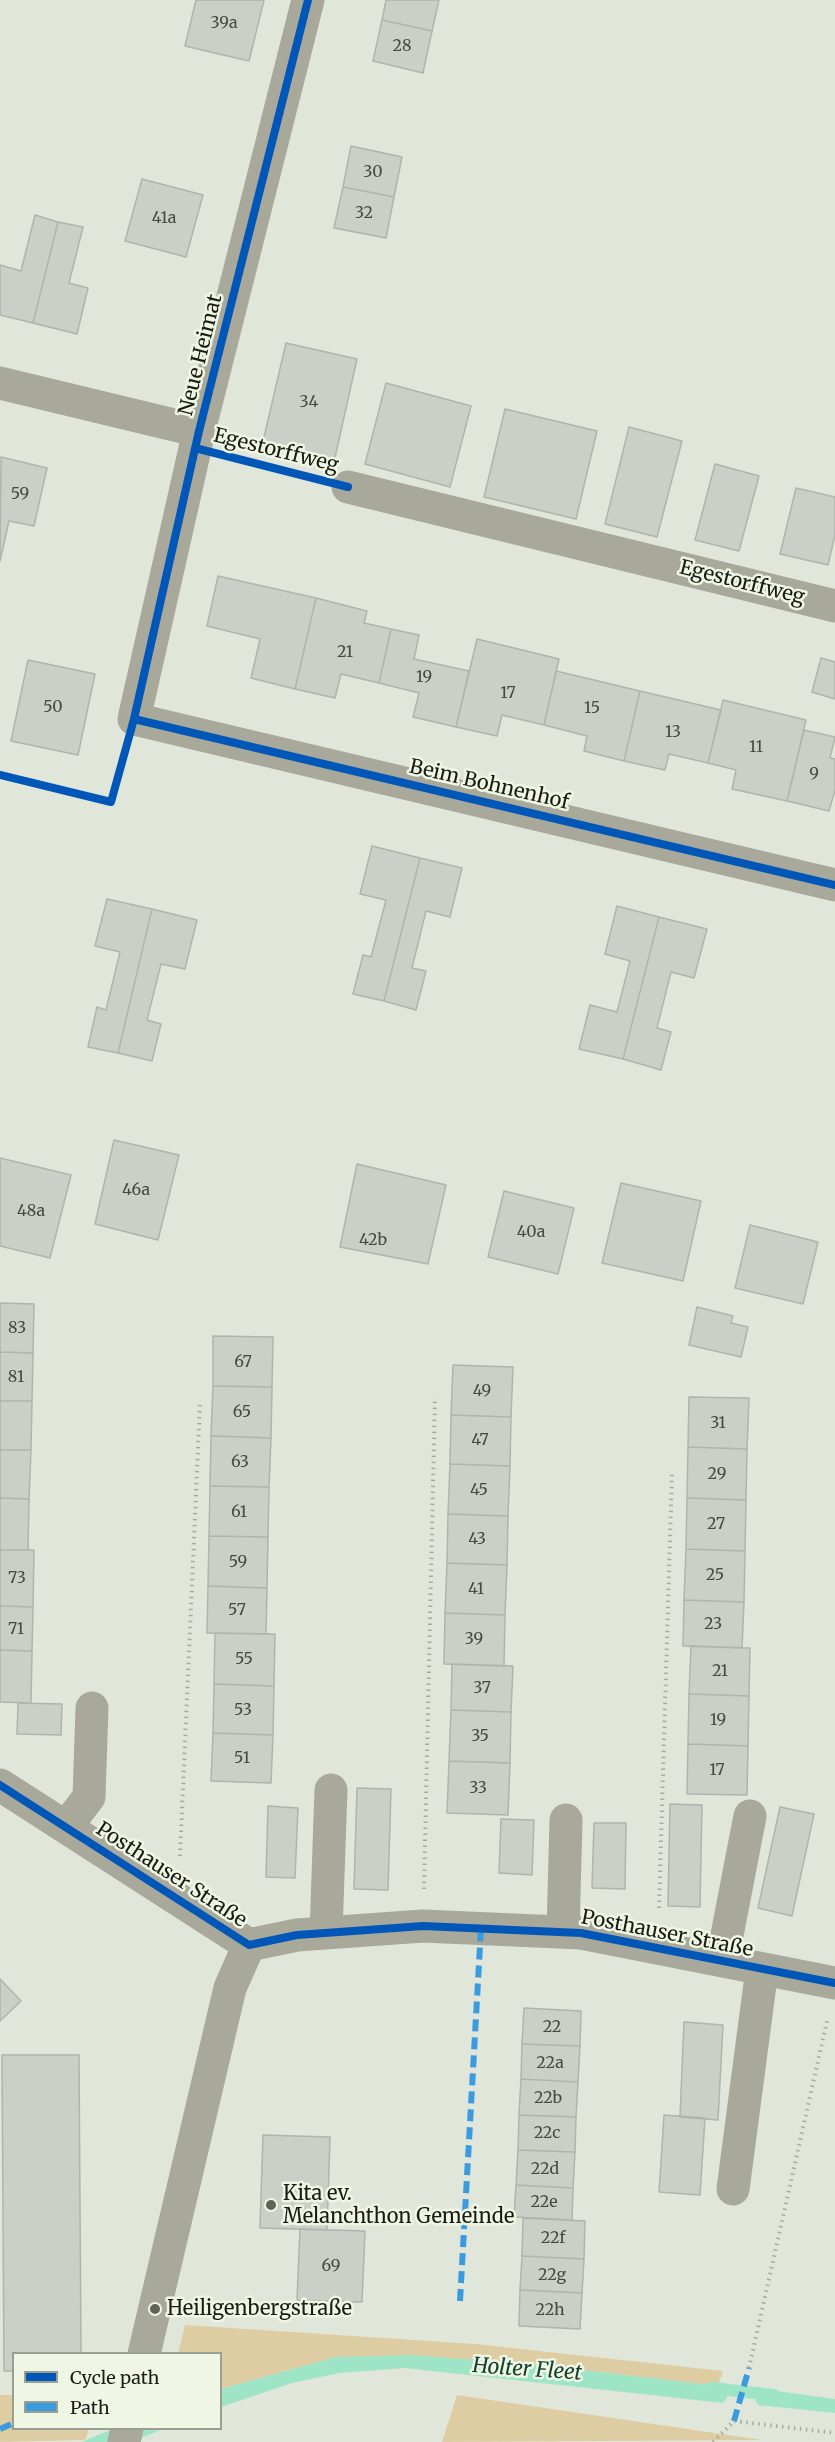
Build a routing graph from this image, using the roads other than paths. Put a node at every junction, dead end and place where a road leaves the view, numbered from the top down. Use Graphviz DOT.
graph roads {
  1 [pos="308,0"];
  2 [pos="0,383"];
  3 [pos="199,431"];
  4 [pos="348,487"];
  5 [pos="835,606"];
  6 [pos="134,719"];
  7 [pos="835,885"];
  8 [pos="92,1708"];
  9 [pos="0,1785"];
  10 [pos="332,1790"];
  11 [pos="750,1816"];
  12 [pos="566,1820"];
  13 [pos="66,1827"];
  14 [pos="563,1932"];
  15 [pos="326,1933"];
  16 [pos="249,1945"];
  17 [pos="722,1960"];
  18 [pos="762,1969"];
  19 [pos="835,1983"];
  20 [pos="733,2189"];
  21 [pos="144,2352"];
  1 -- 3 [label="street, Neue Heimat"];
  2 -- 3 [label="street, Neue Heimat"];
  3 -- 6 [label="street, Neue Heimat"];
  4 -- 5 [label="street, Egestorffweg"];
  6 -- 7 [label="street, Beim Bohnenhof"];
  8 -- 13 [label="street"];
  9 -- 13 [label="street, Posthauser Straße"];
  10 -- 15 [label="street"];
  11 -- 17 [label="street"];
  12 -- 14 [label="street"];
  13 -- 16 [label="street, Posthauser Straße"];
  14 -- 15 [label="street, Posthauser Straße"];
  14 -- 17 [label="street, Posthauser Straße"];
  15 -- 16 [label="street, Posthauser Straße"];
  16 -- 21 [label="street"];
  17 -- 18 [label="street, Posthauser Straße"];
  18 -- 19 [label="street, Posthauser Straße"];
  18 -- 20 [label="street"];
}
